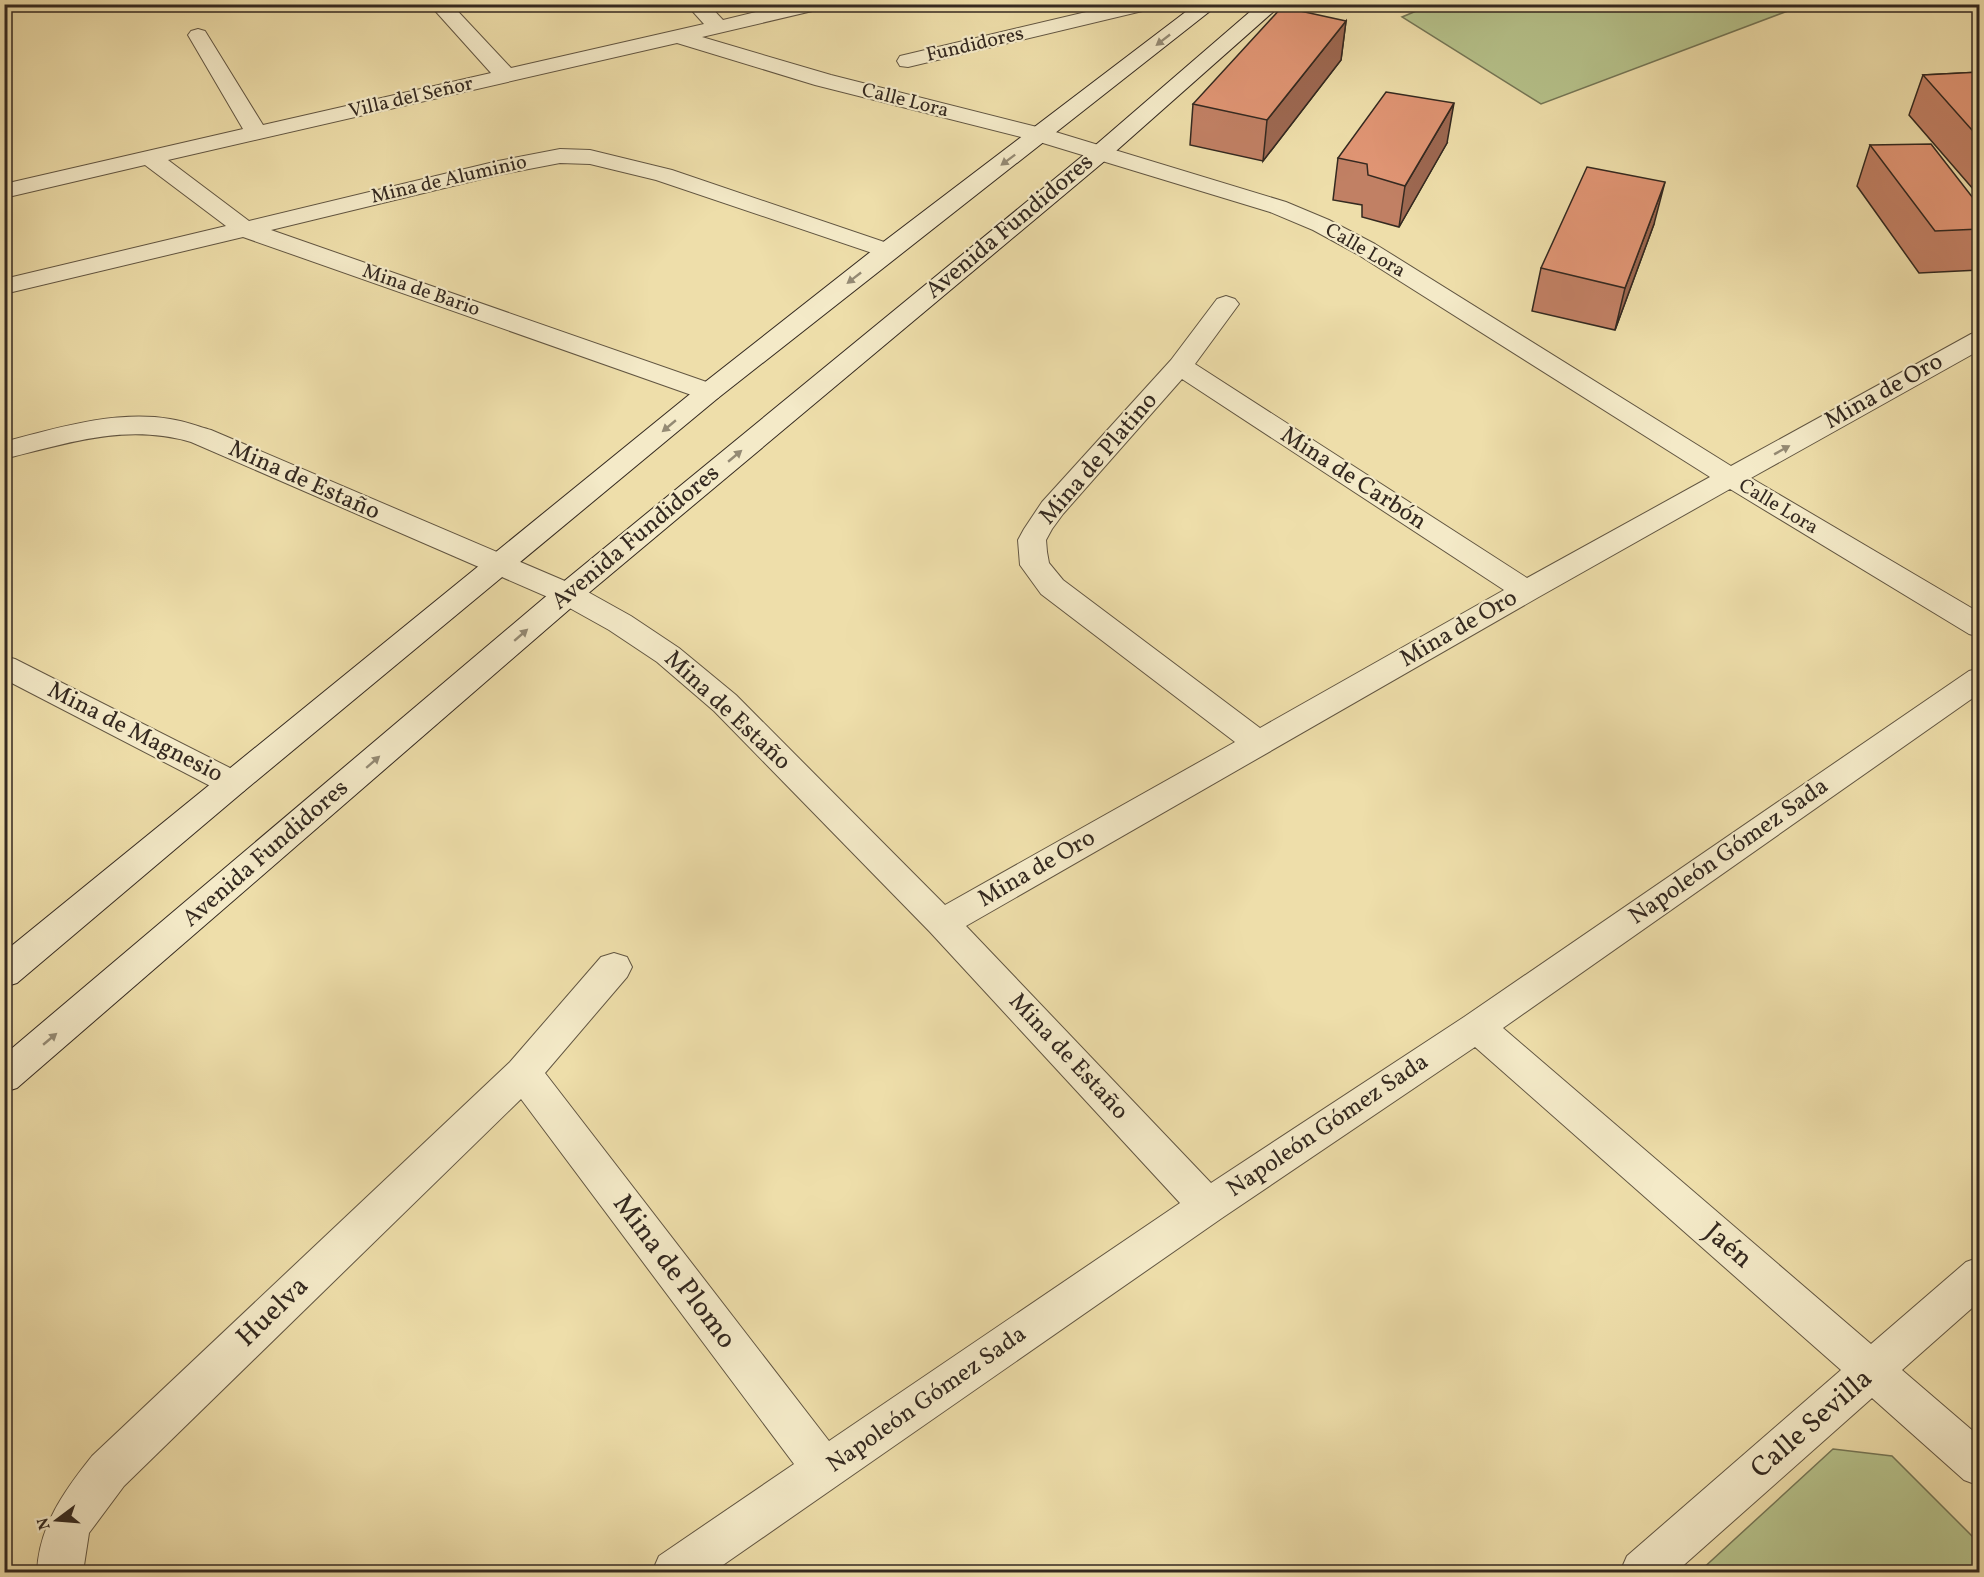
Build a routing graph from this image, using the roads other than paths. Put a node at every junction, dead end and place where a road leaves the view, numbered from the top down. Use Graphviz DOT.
graph roads {
  1 [pos="440,4"];
  2 [pos="696,4"];
  3 [pos="818,4"];
  4 [pos="1148,4"];
  5 [pos="1209,4"];
  6 [pos="1272,4"];
  7 [pos="720,28"];
  8 [pos="198,35"];
  9 [pos="680,38"];
  10 [pos="908,61"];
  11 [pos="506,76"];
  12 [pos="257,134"];
  13 [pos="1041,135"];
  14 [pos="1099,154"];
  15 [pos="150,158"];
  16 [pos="4,191"];
  17 [pos="245,229"];
  18 [pos="887,251"];
  19 [pos="4,287"];
  20 [pos="1226,304"];
  21 [pos="1980,339"];
  22 [pos="1180,366"];
  23 [pos="709,392"];
  24 [pos="4,451"];
  25 [pos="1731,478"];
  26 [pos="500,566"];
  27 [pos="1526,591"];
  28 [pos="568,594"];
  29 [pos="1980,627"];
  30 [pos="4,666"];
  31 [pos="1980,678"];
  32 [pos="1259,743"];
  33 [pos="232,783"];
  34 [pos="942,923"];
  35 [pos="614,967"];
  36 [pos="4,973"];
  37 [pos="1477,1027"];
  38 [pos="523,1073"];
  39 [pos="4,1077"];
  40 [pos="1208,1206"];
  41 [pos="1980,1275"];
  42 [pos="1871,1372"];
  43 [pos="1980,1465"];
  44 [pos="825,1470"];
  45 [pos="60,1572"];
  46 [pos="675,1572"];
  47 [pos="1643,1572"];
  1 -- 11 [label="street"];
  2 -- 7 [label="street"];
  3 -- 7 [label="street, Villa del Señor"];
  4 -- 10 [label="street, Fundidores"];
  5 -- 13 [label="street, Avenida Fundidores, one-way"];
  6 -- 14 [label="street, Avenida Fundidores"];
  7 -- 9 [label="street, Villa del Señor"];
  8 -- 12 [label="street"];
  9 -- 11 [label="street, Villa del Señor"];
  9 -- 13 [label="street, Calle Lora"];
  11 -- 12 [label="street, Villa del Señor"];
  12 -- 15 [label="street, Villa del Señor"];
  13 -- 14 [label="street, Calle Lora"];
  13 -- 18 [label="street, Avenida Fundidores, one-way"];
  14 -- 25 [label="street, Calle Lora"];
  28 -- 14 [label="street, Avenida Fundidores, one-way"];
  15 -- 16 [label="street, Villa del Señor"];
  15 -- 17 [label="street, Mina de Bario"];
  17 -- 18 [label="street, Mina de Aluminio"];
  17 -- 19 [label="street, Mina de Aluminio"];
  17 -- 23 [label="street, Mina de Bario"];
  18 -- 23 [label="street, Avenida Fundidores, one-way"];
  20 -- 22 [label="street, Mina de Platino"];
  25 -- 21 [label="street, Mina de Oro, one-way"];
  22 -- 27 [label="street, Mina de Carbón"];
  22 -- 32 [label="street, Mina de Platino"];
  23 -- 26 [label="street, Avenida Fundidores, one-way"];
  24 -- 26 [label="street, Mina de Estaño"];
  25 -- 27 [label="street, Mina de Oro"];
  25 -- 29 [label="street, Calle Lora"];
  26 -- 28 [label="street, Mina de Estaño"];
  26 -- 33 [label="street, Avenida Fundidores"];
  27 -- 32 [label="street, Mina de Oro"];
  28 -- 34 [label="street, Mina de Estaño"];
  39 -- 28 [label="street, Avenida Fundidores, one-way"];
  30 -- 33 [label="street, Mina de Magnesio"];
  31 -- 37 [label="street, Napoleón Gómez Sada"];
  32 -- 34 [label="street, Mina de Oro"];
  33 -- 36 [label="street, Avenida Fundidores"];
  34 -- 40 [label="street, Mina de Estaño"];
  35 -- 38 [label="street, Huelva"];
  37 -- 40 [label="street, Napoleón Gómez Sada"];
  37 -- 42 [label="street, Jaén"];
  38 -- 44 [label="street, Mina de Plomo"];
  38 -- 45 [label="street, Huelva"];
  40 -- 44 [label="street, Napoleón Gómez Sada"];
  41 -- 42 [label="street, Calle Sevilla"];
  42 -- 43 [label="street, Jaén"];
  42 -- 47 [label="street, Calle Sevilla"];
  44 -- 46 [label="street, Napoleón Gómez Sada"];
}
